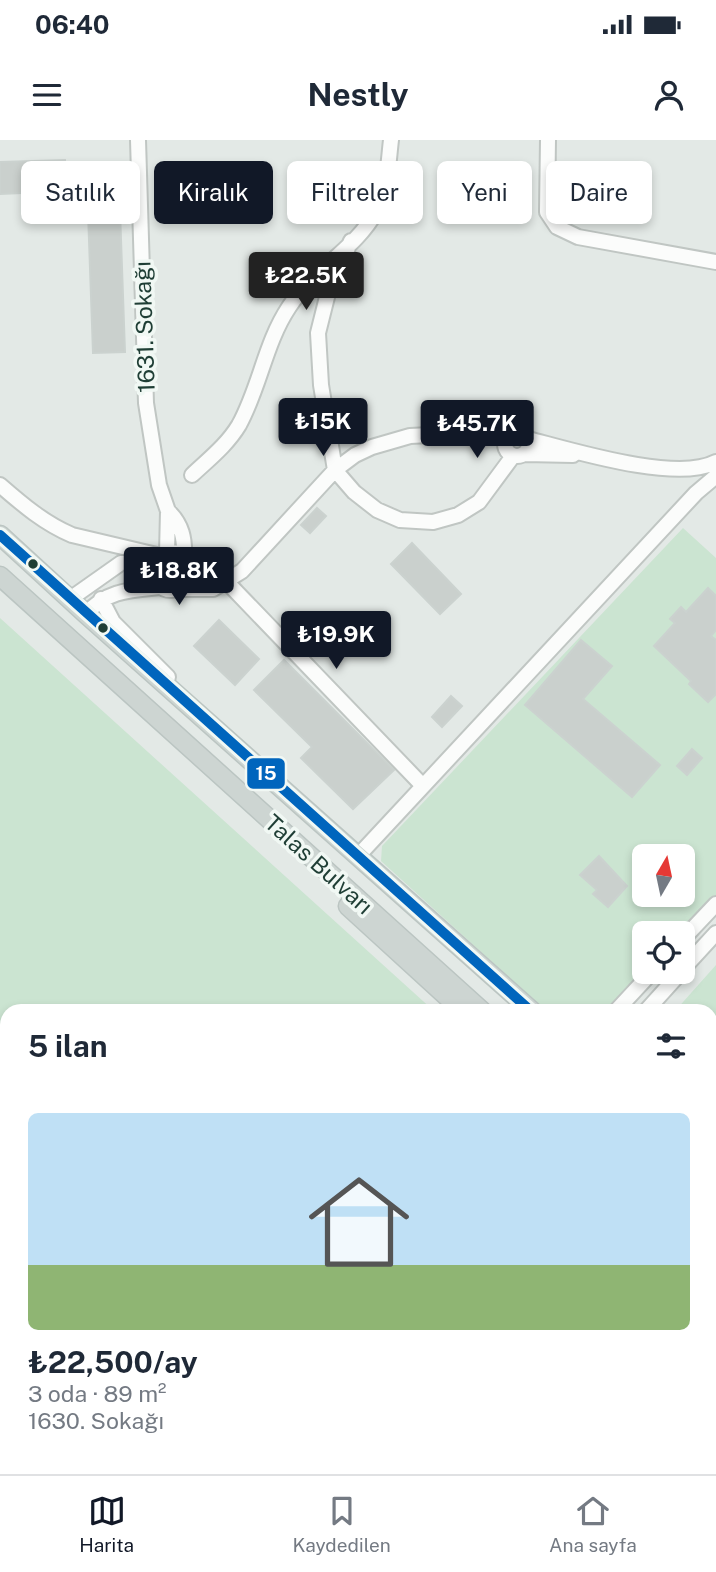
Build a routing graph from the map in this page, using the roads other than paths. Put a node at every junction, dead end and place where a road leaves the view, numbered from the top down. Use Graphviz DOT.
graph roads {
  1 [pos="138,140"];
  2 [pos="391,140"];
  3 [pos="548,140"];
  4 [pos="351,241"];
  5 [pos="716,262"];
  6 [pos="515,446"];
  7 [pos="716,462"];
  8 [pos="335,470"];
  9 [pos="192,475"];
  10 [pos="716,475"];
  11 [pos="0,485"];
  12 [pos="168,511"];
  13 [pos="0,534"];
  14 [pos="102,542"];
  15 [pos="161,556"];
  16 [pos="186,561"];
  17 [pos="113,568"];
  18 [pos="0,576"];
  19 [pos="224,579"];
  20 [pos="161,587"];
  21 [pos="178,589"];
  22 [pos="0,591"];
  23 [pos="70,599"];
  24 [pos="101,599"];
  25 [pos="86,614"];
  26 [pos="219,732"];
  27 [pos="423,786"];
  28 [pos="358,856"];
  29 [pos="716,904"];
  30 [pos="695,926"];
  31 [pos="716,933"];
  32 [pos="695,956"];
  33 [pos="641,984"];
  34 [pos="670,984"];
  35 [pos="455,1004"];
  36 [pos="474,1004"];
  37 [pos="524,1004"];
  38 [pos="622,1004"];
  39 [pos="652,1004"];
  1 -- 12 [label="street, 1631. Sokağı"];
  2 -- 4 [label="street"];
  3 -- 5 [label="street"];
  4 -- 8 [label="street"];
  4 -- 9 [label="street"];
  6 -- 7 [label="street"];
  6 -- 8 [label="street"];
  6 -- 8 [label="street"];
  8 -- 19 [label="street"];
  10 -- 27 [label="street"];
  11 -- 14 [label="street"];
  12 -- 15 [label="street, 1631. Sokağı"];
  12 -- 16 [label="street, 1631. Sokağı"];
  13 -- 23 [label="main road, Talas Bulvarı"];
  14 -- 15 [label="street"];
  14 -- 17 [label="street"];
  15 -- 16 [label="street"];
  15 -- 17 [label="street"];
  15 -- 20 [label="street"];
  16 -- 19 [label="street"];
  16 -- 21 [label="street"];
  17 -- 23 [label="street"];
  18 -- 36 [label="main road, Talas Bulvarı"];
  19 -- 21 [label="street"];
  19 -- 27 [label="street"];
  20 -- 21 [label="street"];
  20 -- 24 [label="street"];
  22 -- 35 [label="main road"];
  23 -- 25 [label="main road, Talas Bulvarı"];
  24 -- 25 [label="street"];
  24 -- 26 [label="street"];
  25 -- 26 [label="main road, Talas Bulvarı"];
  26 -- 28 [label="main road, Talas Bulvarı"];
  27 -- 28 [label="street"];
  28 -- 37 [label="main road, Talas Bulvarı"];
  29 -- 30 [label="street"];
  31 -- 32 [label="street"];
  33 -- 38 [label="street"];
  34 -- 39 [label="street"];
}
